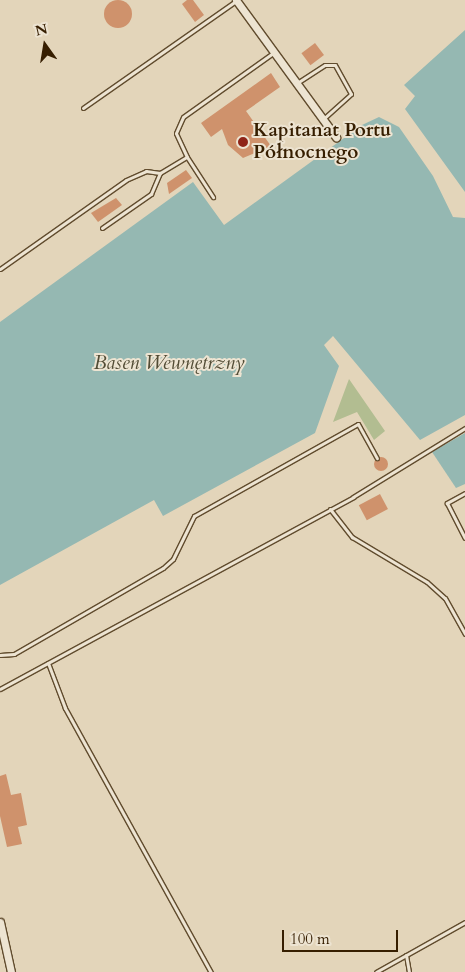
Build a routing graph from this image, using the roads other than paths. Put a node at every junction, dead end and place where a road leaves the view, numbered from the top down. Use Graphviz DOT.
graph roads {
  1 [pos="237,0"];
  2 [pos="274,52"];
  3 [pos="297,83"];
  4 [pos="83,108"];
  5 [pos="323,119"];
  6 [pos="336,137"];
  7 [pos="186,157"];
  8 [pos="160,173"];
  9 [pos="213,196"];
  10 [pos="102,228"];
  11 [pos="0,269"];
  12 [pos="465,428"];
  13 [pos="377,458"];
  14 [pos="465,493"];
  15 [pos="330,509"];
  16 [pos="465,538"];
  17 [pos="465,634"];
  18 [pos="0,655"];
  19 [pos="48,663"];
  20 [pos="0,689"];
  21 [pos="0,922"];
  22 [pos="465,922"];
  23 [pos="406,955"];
  24 [pos="11,972"];
  25 [pos="211,972"];
  26 [pos="376,972"];
  27 [pos="409,972"];
  1 -- 2 [label="street"];
  1 -- 4 [label="lane"];
  2 -- 3 [label="street"];
  2 -- 7 [label="lane"];
  3 -- 5 [label="street"];
  3 -- 5 [label="lane"];
  5 -- 6 [label="street"];
  7 -- 8 [label="lane"];
  7 -- 9 [label="lane"];
  8 -- 10 [label="lane"];
  8 -- 11 [label="lane"];
  12 -- 15 [label="lane"];
  13 -- 18 [label="lane"];
  14 -- 16 [label="lane"];
  15 -- 17 [label="lane"];
  15 -- 19 [label="lane"];
  19 -- 20 [label="lane"];
  19 -- 25 [label="lane"];
  21 -- 24 [label="street"];
  22 -- 23 [label="lane"];
  23 -- 26 [label="lane"];
  23 -- 27 [label="lane"];
}
